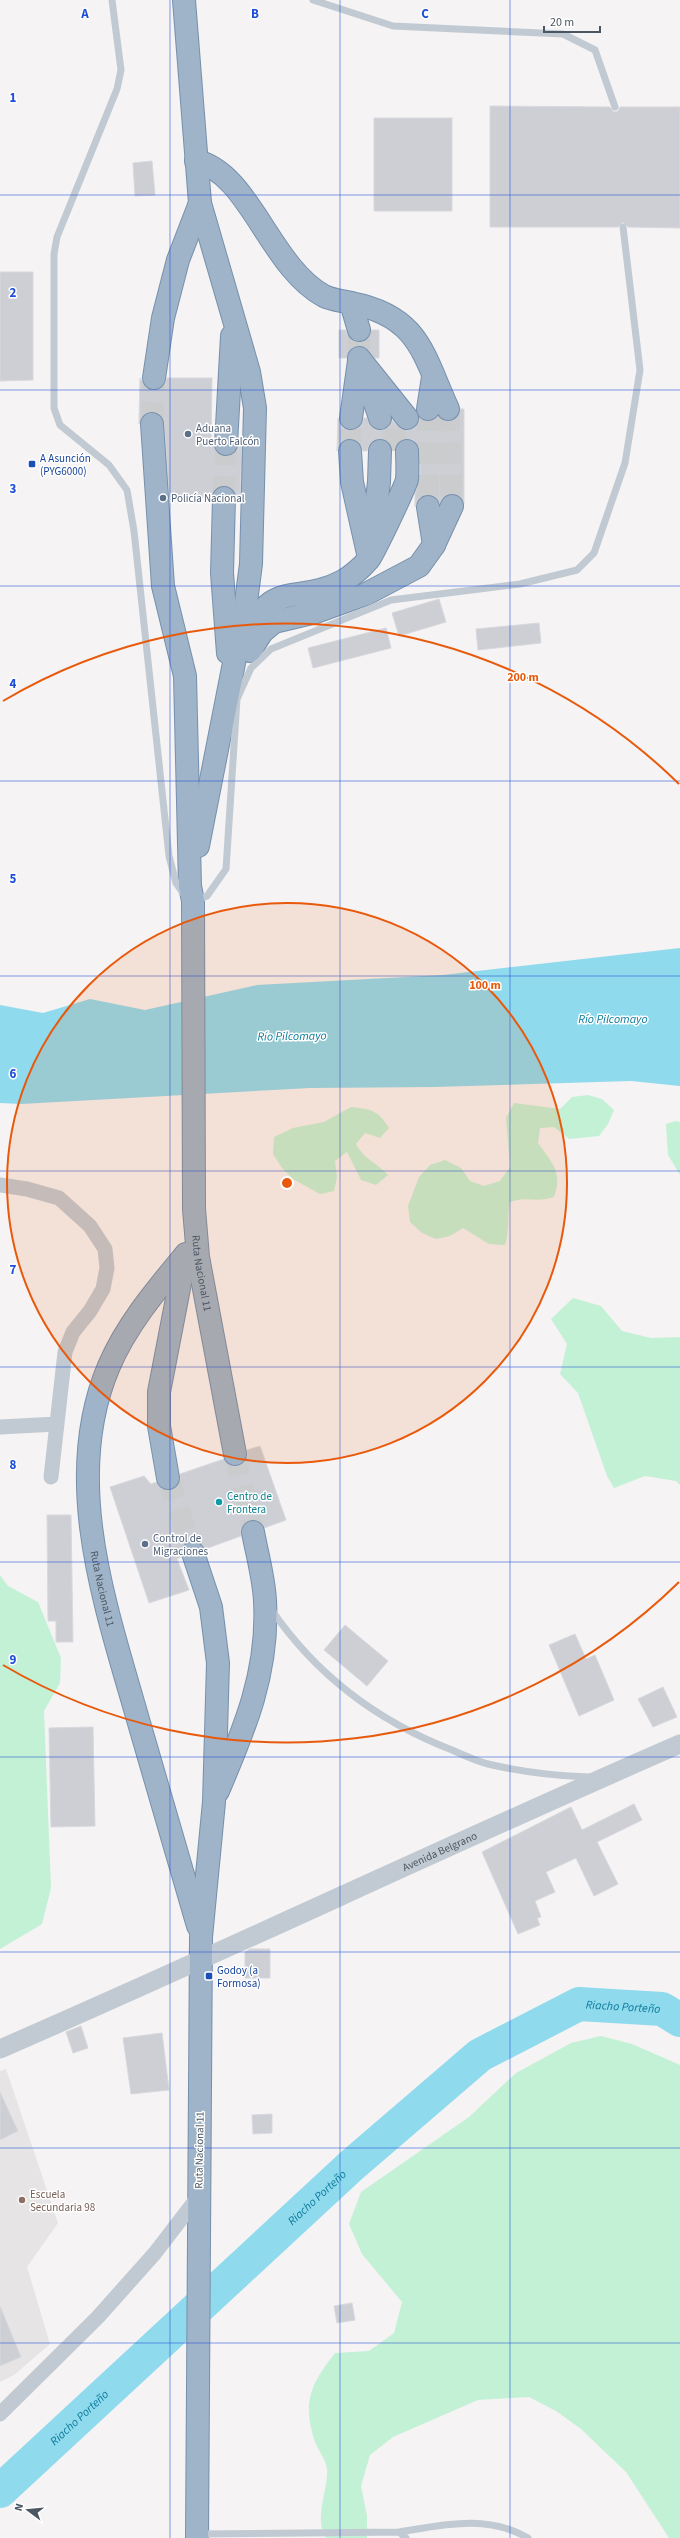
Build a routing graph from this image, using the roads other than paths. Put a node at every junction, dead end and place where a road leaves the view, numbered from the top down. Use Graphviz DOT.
graph roads {
  1 [pos="112,0"];
  2 [pos="184,0"];
  3 [pos="313,0"];
  4 [pos="614,107"];
  5 [pos="196,162"];
  6 [pos="200,203"];
  7 [pos="623,227"];
  8 [pos="351,303"];
  9 [pos="233,320"];
  10 [pos="359,330"];
  11 [pos="360,358"];
  12 [pos="154,378"];
  13 [pos="438,409"];
  14 [pos="152,424"];
  15 [pos="226,444"];
  16 [pos="224,498"];
  17 [pos="452,506"];
  18 [pos="428,507"];
  19 [pos="434,545"];
  20 [pos="369,558"];
  21 [pos="230,680"];
  22 [pos="192,894"];
  23 [pos="0,1185"];
  24 [pos="194,1209"];
  25 [pos="186,1254"];
  26 [pos="57,1424"];
  27 [pos="0,1427"];
  28 [pos="236,1454"];
  29 [pos="50,1477"];
  30 [pos="168,1478"];
  31 [pos="253,1532"];
  32 [pos="193,1553"];
  33 [pos="265,1600"];
  34 [pos="680,1744"];
  35 [pos="604,1777"];
  36 [pos="214,1802"];
  37 [pos="201,1937"];
  38 [pos="201,1961"];
  39 [pos="0,2049"];
  40 [pos="198,2197"];
  41 [pos="0,2414"];
  42 [pos="399,2532"];
  43 [pos="198,2536"];
  44 [pos="406,2538"];
  45 [pos="528,2538"];
  1 -- 22 [label="lane"];
  2 -- 5 [label="highway"];
  3 -- 4 [label="lane"];
  5 -- 6 [label="highway"];
  5 -- 8 [label="highway"];
  6 -- 9 [label="highway"];
  6 -- 12 [label="highway"];
  7 -- 22 [label="lane"];
  8 -- 10 [label="highway"];
  8 -- 13 [label="highway"];
  9 -- 15 [label="highway"];
  9 -- 21 [label="highway"];
  11 -- 11 [label="highway"];
  14 -- 22 [label="highway"];
  16 -- 21 [label="highway"];
  17 -- 19 [label="highway"];
  18 -- 19 [label="highway"];
  19 -- 21 [label="highway"];
  20 -- 20 [label="highway"];
  20 -- 21 [label="highway"];
  21 -- 22 [label="highway"];
  22 -- 24 [label="highway, Ruta Nacional 11"];
  23 -- 26 [label="street"];
  24 -- 25 [label="highway, Ruta Nacional 11"];
  24 -- 28 [label="highway, Ruta Nacional 11"];
  25 -- 30 [label="highway, Ruta Nacional 11"];
  25 -- 37 [label="highway, Ruta Nacional 11"];
  26 -- 27 [label="street"];
  26 -- 29 [label="street"];
  31 -- 33 [label="highway, Ruta Nacional 11"];
  32 -- 36 [label="highway, Ruta Nacional 11"];
  33 -- 35 [label="lane"];
  33 -- 36 [label="highway, Ruta Nacional 11"];
  34 -- 35 [label="street, Avenida Belgrano"];
  35 -- 38 [label="street, Avenida Belgrano"];
  36 -- 37 [label="highway, Ruta Nacional 11"];
  37 -- 38 [label="highway, Ruta Nacional 11"];
  38 -- 39 [label="street, Avenida Belgrano"];
  38 -- 40 [label="highway, Ruta Nacional 11"];
  40 -- 41 [label="street"];
  40 -- 43 [label="highway, Ruta Nacional 11"];
  42 -- 43 [label="lane"];
  42 -- 44 [label="lane"];
  42 -- 45 [label="lane"];
}
